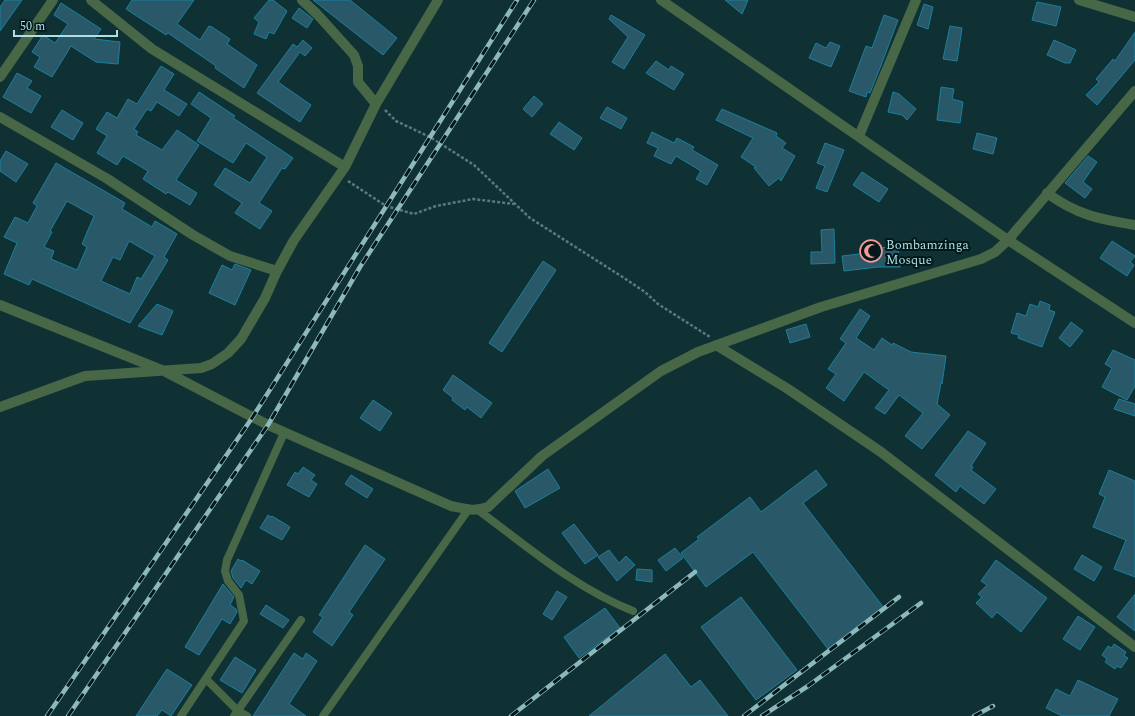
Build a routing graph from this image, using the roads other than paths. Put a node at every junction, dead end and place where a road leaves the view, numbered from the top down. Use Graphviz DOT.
graph roads {
  1 [pos="53,0"];
  2 [pos="91,0"];
  3 [pos="302,0"];
  4 [pos="438,0"];
  5 [pos="661,0"];
  6 [pos="916,0"];
  7 [pos="1079,0"];
  8 [pos="1135,17"];
  9 [pos="0,76"];
  10 [pos="1135,91"];
  11 [pos="377,103"];
  12 [pos="0,117"];
  13 [pos="859,136"];
  14 [pos="343,171"];
  15 [pos="1047,193"];
  16 [pos="1135,225"];
  17 [pos="1008,240"];
  18 [pos="276,271"];
  19 [pos="0,305"];
  20 [pos="1135,323"];
  21 [pos="718,345"];
  22 [pos="164,371"];
  23 [pos="0,407"];
  24 [pos="284,433"];
  25 [pos="473,510"];
  26 [pos="633,611"];
  27 [pos="301,620"];
  28 [pos="1135,647"];
  29 [pos="206,679"];
  30 [pos="236,713"];
  31 [pos="181,716"];
  32 [pos="248,716"];
  33 [pos="323,716"];
  1 -- 9 [label="street"];
  2 -- 14 [label="street"];
  3 -- 11 [label="street"];
  4 -- 11 [label="street"];
  5 -- 13 [label="street"];
  6 -- 13 [label="street"];
  7 -- 8 [label="street"];
  10 -- 15 [label="street"];
  11 -- 14 [label="street"];
  12 -- 18 [label="street"];
  13 -- 17 [label="street"];
  14 -- 18 [label="street"];
  15 -- 16 [label="street"];
  15 -- 17 [label="street"];
  17 -- 20 [label="street"];
  17 -- 21 [label="street"];
  18 -- 22 [label="street"];
  19 -- 22 [label="street"];
  21 -- 25 [label="street"];
  21 -- 28 [label="street"];
  22 -- 23 [label="street"];
  22 -- 24 [label="street"];
  24 -- 25 [label="street"];
  24 -- 29 [label="lane"];
  25 -- 26 [label="lane"];
  25 -- 33 [label="lane"];
  27 -- 30 [label="lane"];
  29 -- 30 [label="lane"];
  29 -- 31 [label="lane"];
  30 -- 32 [label="lane"];
}
